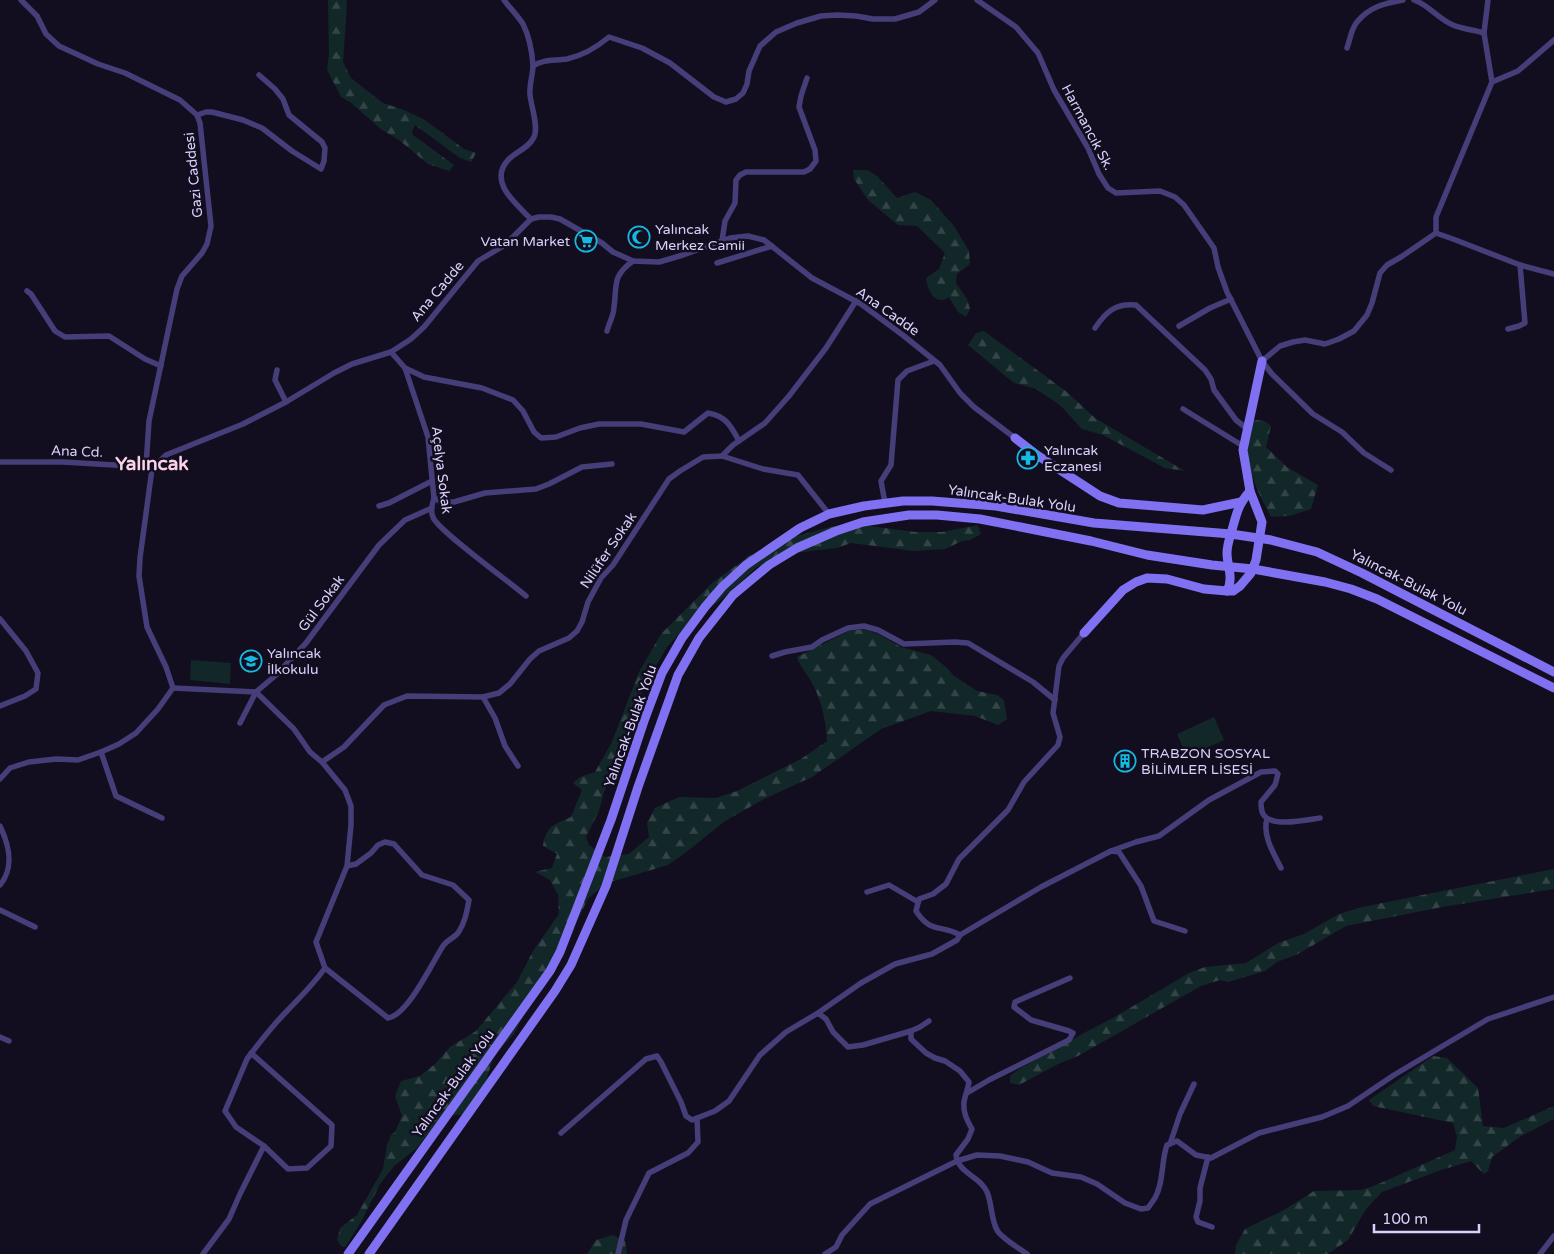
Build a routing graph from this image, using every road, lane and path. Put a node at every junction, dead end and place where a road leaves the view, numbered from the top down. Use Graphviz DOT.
graph roads {
  1 [pos="21,0"];
  2 [pos="504,0"];
  3 [pos="935,0"];
  4 [pos="977,0"];
  5 [pos="1403,0"];
  6 [pos="1414,0"];
  7 [pos="1488,0"];
  8 [pos="1484,32"];
  9 [pos="1554,40"];
  10 [pos="1347,48"];
  11 [pos="533,66"];
  12 [pos="259,75"];
  13 [pos="807,78"];
  14 [pos="1492,82"];
  15 [pos="196,115"];
  16 [pos="531,219"];
  17 [pos="1436,233"];
  18 [pos="722,241"];
  19 [pos="772,246"];
  20 [pos="633,261"];
  21 [pos="717,263"];
  22 [pos="1520,264"];
  23 [pos="1554,274"];
  24 [pos="27,290"];
  25 [pos="1231,299"];
  26 [pos="856,302"];
  27 [pos="1179,326"];
  28 [pos="1095,328"];
  29 [pos="1508,328"];
  30 [pos="607,331"];
  31 [pos="391,352"];
  32 [pos="1262,360"];
  33 [pos="934,361"];
  34 [pos="161,366"];
  35 [pos="405,368"];
  36 [pos="277,370"];
  37 [pos="286,402"];
  38 [pos="1183,410"];
  39 [pos="1246,428"];
  40 [pos="1015,438"];
  41 [pos="739,441"];
  42 [pos="1243,446"];
  43 [pos="722,456"];
  44 [pos="0,462"];
  45 [pos="612,464"];
  46 [pos="146,466"];
  47 [pos="152,469"];
  48 [pos="1390,470"];
  49 [pos="432,481"];
  50 [pos="1250,491"];
  51 [pos="434,498"];
  52 [pos="1241,502"];
  53 [pos="885,503"];
  54 [pos="379,506"];
  55 [pos="432,508"];
  56 [pos="829,514"];
  57 [pos="1231,534"];
  58 [pos="1258,537"];
  59 [pos="1230,567"];
  60 [pos="1253,569"];
  61 [pos="1227,592"];
  62 [pos="526,596"];
  63 [pos="0,619"];
  64 [pos="1084,633"];
  65 [pos="772,656"];
  66 [pos="1554,672"];
  67 [pos="174,688"];
  68 [pos="1554,688"];
  69 [pos="256,692"];
  70 [pos="483,697"];
  71 [pos="1055,700"];
  72 [pos="0,706"];
  73 [pos="240,723"];
  74 [pos="101,752"];
  75 [pos="322,762"];
  76 [pos="518,766"];
  77 [pos="0,779"];
  78 [pos="162,818"];
  79 [pos="1320,818"];
  80 [pos="1267,819"];
  81 [pos="0,826"];
  82 [pos="1111,851"];
  83 [pos="347,866"];
  84 [pos="1281,868"];
  85 [pos="0,885"];
  86 [pos="867,892"];
  87 [pos="918,902"];
  88 [pos="0,910"];
  89 [pos="35,927"];
  90 [pos="1185,931"];
  91 [pos="960,935"];
  92 [pos="325,968"];
  93 [pos="1070,978"];
  94 [pos="1554,997"];
  95 [pos="818,1013"];
  96 [pos="929,1021"];
  97 [pos="911,1031"];
  98 [pos="0,1037"];
  99 [pos="10,1040"];
  100 [pos="252,1053"];
  101 [pos="1194,1084"];
  102 [pos="967,1093"];
  103 [pos="697,1118"];
  104 [pos="561,1133"];
  105 [pos="1170,1144"];
  106 [pos="264,1146"];
  107 [pos="1208,1157"];
  108 [pos="957,1161"];
  109 [pos="1212,1227"];
  110 [pos="1553,1239"];
  111 [pos="203,1254"];
  112 [pos="348,1254"];
  113 [pos="369,1254"];
  114 [pos="618,1254"];
  115 [pos="825,1254"];
  116 [pos="1027,1254"];
  117 [pos="1540,1254"];
  1 -- 15 [label="street, Gazi Caddesi"];
  2 -- 11 [label="street"];
  3 -- 11 [label="street"];
  4 -- 25 [label="street, Harmancık Sk."];
  5 -- 10 [label="street"];
  6 -- 8 [label="street"];
  7 -- 8 [label="street"];
  8 -- 14 [label="street"];
  9 -- 14 [label="street"];
  11 -- 16 [label="street"];
  12 -- 15 [label="street"];
  13 -- 18 [label="street"];
  14 -- 17 [label="street"];
  15 -- 34 [label="street, Gazi Caddesi"];
  16 -- 20 [label="street, Ana Cadde"];
  16 -- 31 [label="street, Ana Cadde"];
  17 -- 22 [label="street"];
  17 -- 32 [label="street"];
  18 -- 19 [label="street, Ana Cadde"];
  18 -- 20 [label="street, Ana Cadde"];
  19 -- 21 [label="street"];
  19 -- 26 [label="street, Ana Cadde"];
  20 -- 30 [label="street"];
  22 -- 23 [label="street"];
  22 -- 29 [label="street"];
  24 -- 34 [label="street"];
  25 -- 27 [label="street"];
  25 -- 32 [label="street, Harmancık Sk."];
  26 -- 33 [label="street, Ana Cadde"];
  26 -- 41 [label="street"];
  28 -- 39 [label="street"];
  31 -- 35 [label="street"];
  31 -- 37 [label="street, Ana Cadde"];
  32 -- 39 [label="main road"];
  32 -- 48 [label="street, Harmancık Sk."];
  33 -- 40 [label="street, Ana Cadde"];
  33 -- 53 [label="street"];
  34 -- 46 [label="street, Gazi Caddesi"];
  35 -- 41 [label="street"];
  35 -- 49 [label="street, Açelya Sokak"];
  36 -- 37 [label="street"];
  37 -- 47 [label="street, Ana Cadde"];
  38 -- 42 [label="street"];
  39 -- 42 [label="main road"];
  40 -- 52 [label="main road"];
  41 -- 43 [label="street"];
  42 -- 50 [label="main road"];
  43 -- 56 [label="street"];
  43 -- 70 [label="street, Nilüfer Sokak"];
  44 -- 46 [label="street, Ana Cd."];
  45 -- 51 [label="street"];
  46 -- 47 [label="street, Ana Cd."];
  47 -- 67 [label="street"];
  49 -- 51 [label="street, Açelya Sokak"];
  49 -- 54 [label="street"];
  50 -- 52 [label="main road"];
  50 -- 58 [label="main road"];
  51 -- 55 [label="street, Açelya Sokak"];
  52 -- 57 [label="main road"];
  53 -- 56 [label="main road, Yalıncak-Bulak Yolu"];
  53 -- 57 [label="main road, Yalıncak-Bulak Yolu"];
  55 -- 62 [label="street, Açelya Sokak"];
  55 -- 69 [label="street, Gül Sokak"];
  56 -- 112 [label="main road, Yalıncak-Bulak Yolu"];
  57 -- 58 [label="main road, Yalıncak-Bulak Yolu"];
  57 -- 59 [label="main road"];
  58 -- 60 [label="main road"];
  58 -- 66 [label="main road, Yalıncak-Bulak Yolu"];
  59 -- 60 [label="main road, Yalıncak-Bulak Yolu"];
  59 -- 61 [label="main road"];
  59 -- 113 [label="main road, Yalıncak-Bulak Yolu"];
  60 -- 61 [label="main road"];
  60 -- 68 [label="main road, Yalıncak-Bulak Yolu"];
  61 -- 64 [label="main road"];
  63 -- 72 [label="street"];
  64 -- 71 [label="street"];
  65 -- 71 [label="street"];
  67 -- 69 [label="street"];
  67 -- 74 [label="street"];
  69 -- 73 [label="street, Gül Sokak"];
  69 -- 75 [label="street"];
  70 -- 75 [label="street, Nilüfer Sokak"];
  70 -- 76 [label="street"];
  71 -- 87 [label="street"];
  74 -- 77 [label="street"];
  74 -- 78 [label="street"];
  75 -- 83 [label="street"];
  79 -- 80 [label="street"];
  80 -- 82 [label="street"];
  80 -- 84 [label="street"];
  81 -- 85 [label="street"];
  82 -- 90 [label="street"];
  82 -- 91 [label="street"];
  83 -- 92 [label="street"];
  83 -- 92 [label="street"];
  86 -- 87 [label="street"];
  87 -- 91 [label="street"];
  88 -- 89 [label="street"];
  91 -- 95 [label="street"];
  92 -- 100 [label="street"];
  93 -- 102 [label="street"];
  94 -- 107 [label="street"];
  95 -- 97 [label="street"];
  95 -- 103 [label="street"];
  96 -- 97 [label="street"];
  97 -- 102 [label="street"];
  98 -- 99 [label="street"];
  100 -- 106 [label="street"];
  100 -- 106 [label="street"];
  101 -- 105 [label="street"];
  102 -- 108 [label="street"];
  103 -- 104 [label="street"];
  103 -- 114 [label="street"];
  105 -- 107 [label="street"];
  105 -- 108 [label="street"];
  106 -- 111 [label="street"];
  107 -- 109 [label="street"];
  108 -- 115 [label="street"];
  108 -- 116 [label="street"];
  110 -- 117 [label="street"];
}
